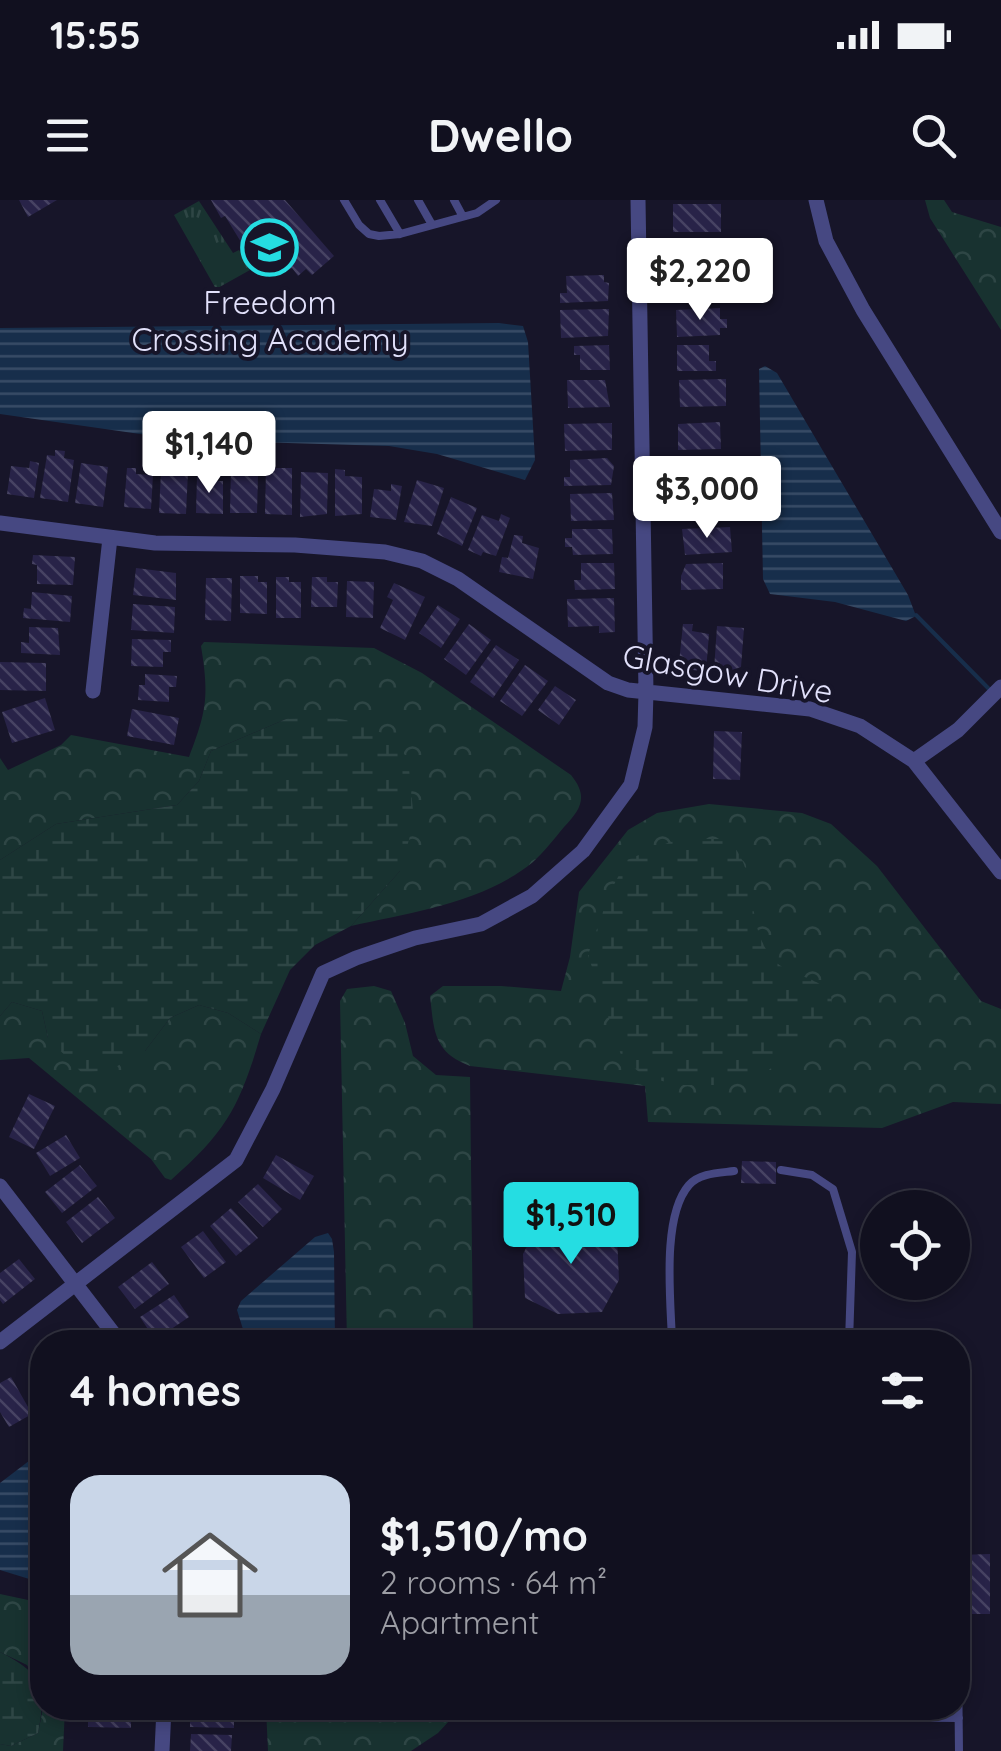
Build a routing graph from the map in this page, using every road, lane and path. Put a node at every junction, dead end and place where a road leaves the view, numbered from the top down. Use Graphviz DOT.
graph roads {
  1 [pos="344,200"];
  2 [pos="380,200"];
  3 [pos="418,200"];
  4 [pos="454,200"];
  5 [pos="495,200"];
  6 [pos="638,200"];
  7 [pos="816,200"];
  8 [pos="462,215"];
  9 [pos="431,223"];
  10 [pos="400,234"];
  11 [pos="0,524"];
  12 [pos="1001,532"];
  13 [pos="110,538"];
  14 [pos="1001,687"];
  15 [pos="93,691"];
  16 [pos="646,692"];
  17 [pos="914,762"];
  18 [pos="1001,872"];
  19 [pos="782,1170"];
  20 [pos="734,1171"];
  21 [pos="0,1186"];
  22 [pos="74,1282"];
  23 [pos="111,1330"];
  24 [pos="672,1330"];
  25 [pos="849,1330"];
  26 [pos="0,1342"];
  27 [pos="163,1720"];
  28 [pos="959,1720"];
  29 [pos="162,1751"];
  30 [pos="959,1751"];
  1 -- 10 [label="lane"];
  2 -- 10 [label="lane"];
  3 -- 9 [label="lane"];
  4 -- 8 [label="lane"];
  5 -- 8 [label="lane"];
  6 -- 16 [label="street"];
  7 -- 12 [label="street"];
  8 -- 9 [label="lane"];
  9 -- 10 [label="lane"];
  11 -- 13 [label="street, Glasgow Drive"];
  13 -- 15 [label="street"];
  13 -- 16 [label="street, Glasgow Drive"];
  14 -- 17 [label="street"];
  16 -- 17 [label="street, Glasgow Drive"];
  16 -- 22 [label="street"];
  17 -- 18 [label="street, Glasgow Drive"];
  19 -- 25 [label="lane"];
  20 -- 24 [label="lane"];
  21 -- 22 [label="street"];
  22 -- 23 [label="street"];
  22 -- 26 [label="street"];
  27 -- 29 [label="street"];
  28 -- 30 [label="lane"];
}
